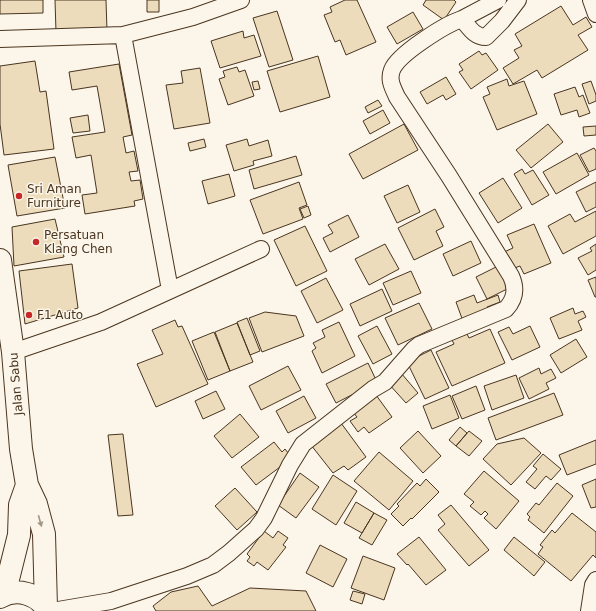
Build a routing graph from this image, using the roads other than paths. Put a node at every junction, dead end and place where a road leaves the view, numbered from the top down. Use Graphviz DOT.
graph roads {
  1 [pos="241,0"];
  2 [pos="498,0"];
  3 [pos="518,0"];
  4 [pos="591,0"];
  5 [pos="596,14"];
  6 [pos="462,19"];
  7 [pos="123,35"];
  8 [pos="0,39"];
  9 [pos="261,249"];
  10 [pos="0,260"];
  11 [pos="170,290"];
  12 [pos="13,352"];
  13 [pos="27,485"];
  14 [pos="596,580"];
  15 [pos="2,596"];
  16 [pos="596,608"];
  17 [pos="49,610"];
  18 [pos="590,611"];
  1 -- 7 [label="street"];
  2 -- 6 [label="street"];
  3 -- 6 [label="street"];
  4 -- 5 [label="street"];
  6 -- 17 [label="street"];
  7 -- 8 [label="street"];
  7 -- 11 [label="street"];
  9 -- 11 [label="street"];
  10 -- 12 [label="street, Jalan Sabu"];
  11 -- 12 [label="street"];
  12 -- 13 [label="street, Jalan Sabu"];
  13 -- 15 [label="street"];
  13 -- 17 [label="street, one-way"];
  14 -- 18 [label="street"];
  15 -- 17 [label="street"];
  16 -- 18 [label="street"];
}
